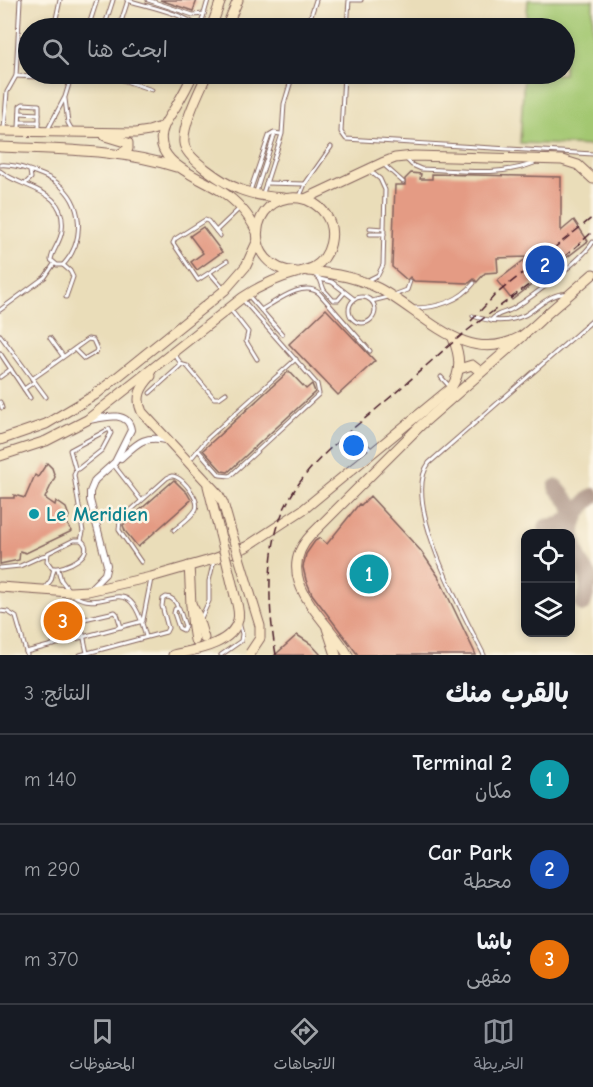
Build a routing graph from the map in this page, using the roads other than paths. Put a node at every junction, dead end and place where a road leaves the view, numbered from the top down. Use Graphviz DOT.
graph roads {
  1 [pos="20,0"];
  2 [pos="60,0"];
  3 [pos="97,0"];
  4 [pos="113,0"];
  5 [pos="128,0"];
  6 [pos="148,0"];
  7 [pos="208,0"];
  8 [pos="221,0"];
  9 [pos="238,0"];
  10 [pos="316,0"];
  11 [pos="350,0"];
  12 [pos="361,0"];
  13 [pos="204,14"];
  14 [pos="19,18"];
  15 [pos="56,18"];
  16 [pos="91,18"];
  17 [pos="107,18"];
  18 [pos="122,18"];
  19 [pos="181,18"];
  20 [pos="203,18"];
  21 [pos="215,18"];
  22 [pos="230,18"];
  23 [pos="310,18"];
  24 [pos="348,18"];
  25 [pos="18,38"];
  26 [pos="16,76"];
  27 [pos="69,84"];
  28 [pos="134,84"];
  29 [pos="187,84"];
  30 [pos="203,84"];
  31 [pos="290,84"];
  32 [pos="343,84"];
  33 [pos="152,90"];
  34 [pos="65,97"];
  35 [pos="20,113"];
  36 [pos="39,114"];
  37 [pos="39,122"];
  38 [pos="164,126"];
  39 [pos="18,127"];
  40 [pos="2,131"];
  41 [pos="43,133"];
  42 [pos="75,133"];
  43 [pos="100,133"];
  44 [pos="275,133"];
  45 [pos="282,134"];
  46 [pos="0,147"];
  47 [pos="331,147"];
  48 [pos="120,154"];
  49 [pos="593,154"];
  50 [pos="382,163"];
  51 [pos="0,165"];
  52 [pos="180,168"];
  53 [pos="30,170"];
  54 [pos="368,170"];
  55 [pos="0,171"];
  56 [pos="593,179"];
  57 [pos="403,182"];
  58 [pos="266,183"];
  59 [pos="25,184"];
  60 [pos="305,184"];
  61 [pos="256,194"];
  62 [pos="290,198"];
  63 [pos="303,199"];
  64 [pos="241,207"];
  65 [pos="370,228"];
  66 [pos="384,229"];
  67 [pos="216,231"];
  68 [pos="370,234"];
  69 [pos="384,234"];
  70 [pos="220,236"];
  71 [pos="257,237"];
  72 [pos="593,242"];
  73 [pos="227,261"];
  74 [pos="54,264"];
  75 [pos="63,265"];
  76 [pos="304,271"];
  77 [pos="210,273"];
  78 [pos="592,274"];
  79 [pos="320,279"];
  80 [pos="410,281"];
  81 [pos="364,282"];
  82 [pos="474,283"];
  83 [pos="225,290"];
  84 [pos="344,293"];
  85 [pos="568,294"];
  86 [pos="244,296"];
  87 [pos="392,296"];
  88 [pos="66,297"];
  89 [pos="354,299"];
  90 [pos="372,301"];
  91 [pos="410,307"];
  92 [pos="229,308"];
  93 [pos="0,310"];
  94 [pos="261,310"];
  95 [pos="473,316"];
  96 [pos="593,320"];
  97 [pos="491,321"];
  98 [pos="282,334"];
  99 [pos="0,335"];
  100 [pos="523,336"];
  101 [pos="50,338"];
  102 [pos="453,338"];
  103 [pos="74,350"];
  104 [pos="370,351"];
  105 [pos="172,352"];
  106 [pos="0,353"];
  107 [pos="63,357"];
  108 [pos="257,359"];
  109 [pos="296,359"];
  110 [pos="163,360"];
  111 [pos="180,364"];
  112 [pos="12,369"];
  113 [pos="459,369"];
  114 [pos="482,372"];
  115 [pos="0,377"];
  116 [pos="441,377"];
  117 [pos="33,380"];
  118 [pos="451,388"];
  119 [pos="24,389"];
  120 [pos="150,393"];
  121 [pos="226,393"];
  122 [pos="46,397"];
  123 [pos="30,398"];
  124 [pos="0,402"];
  125 [pos="2,408"];
  126 [pos="87,420"];
  127 [pos="0,440"];
  128 [pos="167,440"];
  129 [pos="365,444"];
  130 [pos="198,450"];
  131 [pos="373,453"];
  132 [pos="0,456"];
  133 [pos="114,463"];
  134 [pos="188,463"];
  135 [pos="76,469"];
  136 [pos="208,484"];
  137 [pos="141,500"];
  138 [pos="174,530"];
  139 [pos="81,540"];
  140 [pos="47,555"];
  141 [pos="214,559"];
  142 [pos="141,562"];
  143 [pos="189,566"];
  144 [pos="0,568"];
  145 [pos="56,568"];
  146 [pos="151,577"];
  147 [pos="0,587"];
  148 [pos="43,591"];
  149 [pos="88,591"];
  150 [pos="70,592"];
  151 [pos="191,604"];
  152 [pos="178,608"];
  153 [pos="0,611"];
  154 [pos="238,618"];
  155 [pos="80,620"];
  156 [pos="142,621"];
  157 [pos="199,621"];
  158 [pos="324,621"];
  159 [pos="121,627"];
  160 [pos="83,637"];
  161 [pos="146,637"];
  162 [pos="199,642"];
  163 [pos="54,645"];
  164 [pos="87,653"];
  165 [pos="26,654"];
  166 [pos="249,654"];
  167 [pos="80,655"];
  168 [pos="173,655"];
  169 [pos="221,655"];
  170 [pos="336,655"];
  171 [pos="348,655"];
  172 [pos="484,655"];
  1 -- 14 [label="lane"];
  2 -- 15 [label="lane"];
  3 -- 16 [label="lane"];
  4 -- 17 [label="lane"];
  5 -- 18 [label="lane"];
  5 -- 19 [label="lane"];
  6 -- 13 [label="lane"];
  7 -- 13 [label="lane"];
  8 -- 21 [label="main road"];
  9 -- 22 [label="main road"];
  10 -- 23 [label="lane"];
  11 -- 12 [label="lane"];
  11 -- 24 [label="lane"];
  13 -- 20 [label="lane"];
  25 -- 26 [label="lane"];
  26 -- 40 [label="lane"];
  27 -- 34 [label="lane"];
  28 -- 33 [label="lane"];
  29 -- 38 [label="main road"];
  30 -- 61 [label="main road"];
  31 -- 45 [label="lane"];
  32 -- 49 [label="lane"];
  34 -- 41 [label="lane"];
  34 -- 42 [label="lane"];
  35 -- 36 [label="lane"];
  35 -- 36 [label="lane"];
  35 -- 39 [label="lane"];
  36 -- 37 [label="lane"];
  37 -- 39 [label="lane"];
  37 -- 41 [label="lane"];
  38 -- 43 [label="main road"];
  38 -- 52 [label="main road"];
  39 -- 40 [label="main road"];
  39 -- 41 [label="main road"];
  41 -- 42 [label="main road"];
  42 -- 43 [label="main road"];
  43 -- 48 [label="main road"];
  44 -- 45 [label="lane"];
  44 -- 61 [label="lane"];
  44 -- 61 [label="lane"];
  45 -- 58 [label="lane"];
  46 -- 48 [label="main road"];
  47 -- 60 [label="lane"];
  48 -- 52 [label="main road"];
  50 -- 54 [label="main road"];
  50 -- 56 [label="main road"];
  50 -- 57 [label="lane"];
  51 -- 53 [label="lane"];
  52 -- 64 [label="main road"];
  53 -- 59 [label="lane"];
  53 -- 75 [label="lane"];
  54 -- 63 [label="main road"];
  54 -- 66 [label="lane"];
  55 -- 59 [label="lane"];
  58 -- 60 [label="lane"];
  58 -- 61 [label="lane"];
  59 -- 74 [label="lane"];
  60 -- 63 [label="lane"];
  61 -- 62 [label="main road"];
  62 -- 63 [label="main road"];
  62 -- 71 [label="main road"];
  63 -- 76 [label="main road"];
  64 -- 67 [label="lane"];
  64 -- 71 [label="main road"];
  65 -- 66 [label="lane"];
  66 -- 69 [label="lane"];
  67 -- 70 [label="lane"];
  67 -- 77 [label="lane"];
  68 -- 69 [label="lane"];
  69 -- 81 [label="lane"];
  71 -- 76 [label="main road"];
  71 -- 83 [label="main road"];
  72 -- 97 [label="lane"];
  73 -- 77 [label="lane"];
  74 -- 75 [label="lane"];
  74 -- 93 [label="lane"];
  75 -- 88 [label="lane"];
  76 -- 79 [label="lane"];
  76 -- 81 [label="main road"];
  76 -- 86 [label="main road"];
  77 -- 83 [label="lane"];
  78 -- 85 [label="main road"];
  79 -- 84 [label="lane"];
  79 -- 84 [label="lane"];
  80 -- 87 [label="lane"];
  81 -- 87 [label="main road"];
  82 -- 91 [label="lane"];
  83 -- 127 [label="main road"];
  84 -- 89 [label="lane"];
  85 -- 97 [label="lane"];
  85 -- 100 [label="main road"];
  86 -- 92 [label="main road"];
  86 -- 94 [label="lane"];
  86 -- 109 [label="lane"];
  87 -- 90 [label="lane"];
  87 -- 91 [label="main road"];
  89 -- 90 [label="lane"];
  89 -- 90 [label="lane"];
  91 -- 102 [label="main road"];
  92 -- 105 [label="main road"];
  92 -- 108 [label="lane"];
  94 -- 98 [label="lane"];
  94 -- 104 [label="lane"];
  95 -- 97 [label="lane"];
  96 -- 172 [label="lane"];
  99 -- 117 [label="lane"];
  100 -- 102 [label="main road"];
  100 -- 114 [label="main road"];
  101 -- 107 [label="lane"];
  102 -- 113 [label="main road"];
  103 -- 103 [label="lane"];
  103 -- 107 [label="lane"];
  105 -- 110 [label="main road"];
  105 -- 111 [label="lane"];
  106 -- 112 [label="lane"];
  107 -- 117 [label="lane"];
  109 -- 130 [label="lane"];
  109 -- 130 [label="lane"];
  110 -- 126 [label="main road"];
  110 -- 128 [label="main road"];
  111 -- 120 [label="lane"];
  111 -- 121 [label="lane"];
  112 -- 115 [label="lane"];
  112 -- 119 [label="lane"];
  113 -- 114 [label="main road"];
  113 -- 118 [label="main road"];
  114 -- 158 [label="main road"];
  116 -- 118 [label="lane"];
  117 -- 119 [label="lane"];
  117 -- 122 [label="lane"];
  118 -- 131 [label="main road"];
  119 -- 123 [label="lane"];
  124 -- 125 [label="lane"];
  126 -- 132 [label="main road"];
  126 -- 133 [label="street"];
  128 -- 133 [label="street"];
  128 -- 134 [label="main road"];
  129 -- 131 [label="lane"];
  130 -- 134 [label="lane"];
  131 -- 141 [label="main road"];
  133 -- 137 [label="lane"];
  133 -- 149 [label="street"];
  134 -- 136 [label="main road"];
  135 -- 135 [label="lane"];
  135 -- 139 [label="lane"];
  136 -- 154 [label="main road, bridge"];
  136 -- 166 [label="main road, bridge"];
  137 -- 138 [label="lane"];
  137 -- 142 [label="lane"];
  139 -- 140 [label="lane"];
  139 -- 145 [label="lane"];
  140 -- 144 [label="lane"];
  140 -- 145 [label="lane"];
  141 -- 143 [label="main road"];
  141 -- 157 [label="lane"];
  143 -- 146 [label="main road"];
  143 -- 151 [label="main road"];
  145 -- 148 [label="lane"];
  145 -- 150 [label="lane"];
  146 -- 149 [label="main road"];
  146 -- 156 [label="lane"];
  147 -- 148 [label="main road"];
  148 -- 150 [label="main road"];
  149 -- 150 [label="main road"];
  150 -- 156 [label="lane"];
  151 -- 157 [label="main road"];
  151 -- 162 [label="main road"];
  152 -- 152 [label="lane"];
  152 -- 161 [label="lane"];
  153 -- 165 [label="lane"];
  154 -- 162 [label="main road"];
  154 -- 169 [label="lane"];
  155 -- 159 [label="lane"];
  155 -- 160 [label="lane"];
  155 -- 163 [label="lane"];
  156 -- 159 [label="lane"];
  156 -- 161 [label="lane"];
  157 -- 162 [label="main road"];
  158 -- 170 [label="main road"];
  158 -- 171 [label="main road"];
  159 -- 160 [label="lane"];
  160 -- 163 [label="lane"];
  160 -- 164 [label="lane"];
  161 -- 164 [label="lane"];
  162 -- 168 [label="main road"];
  163 -- 165 [label="lane"];
  164 -- 167 [label="lane"];
}
